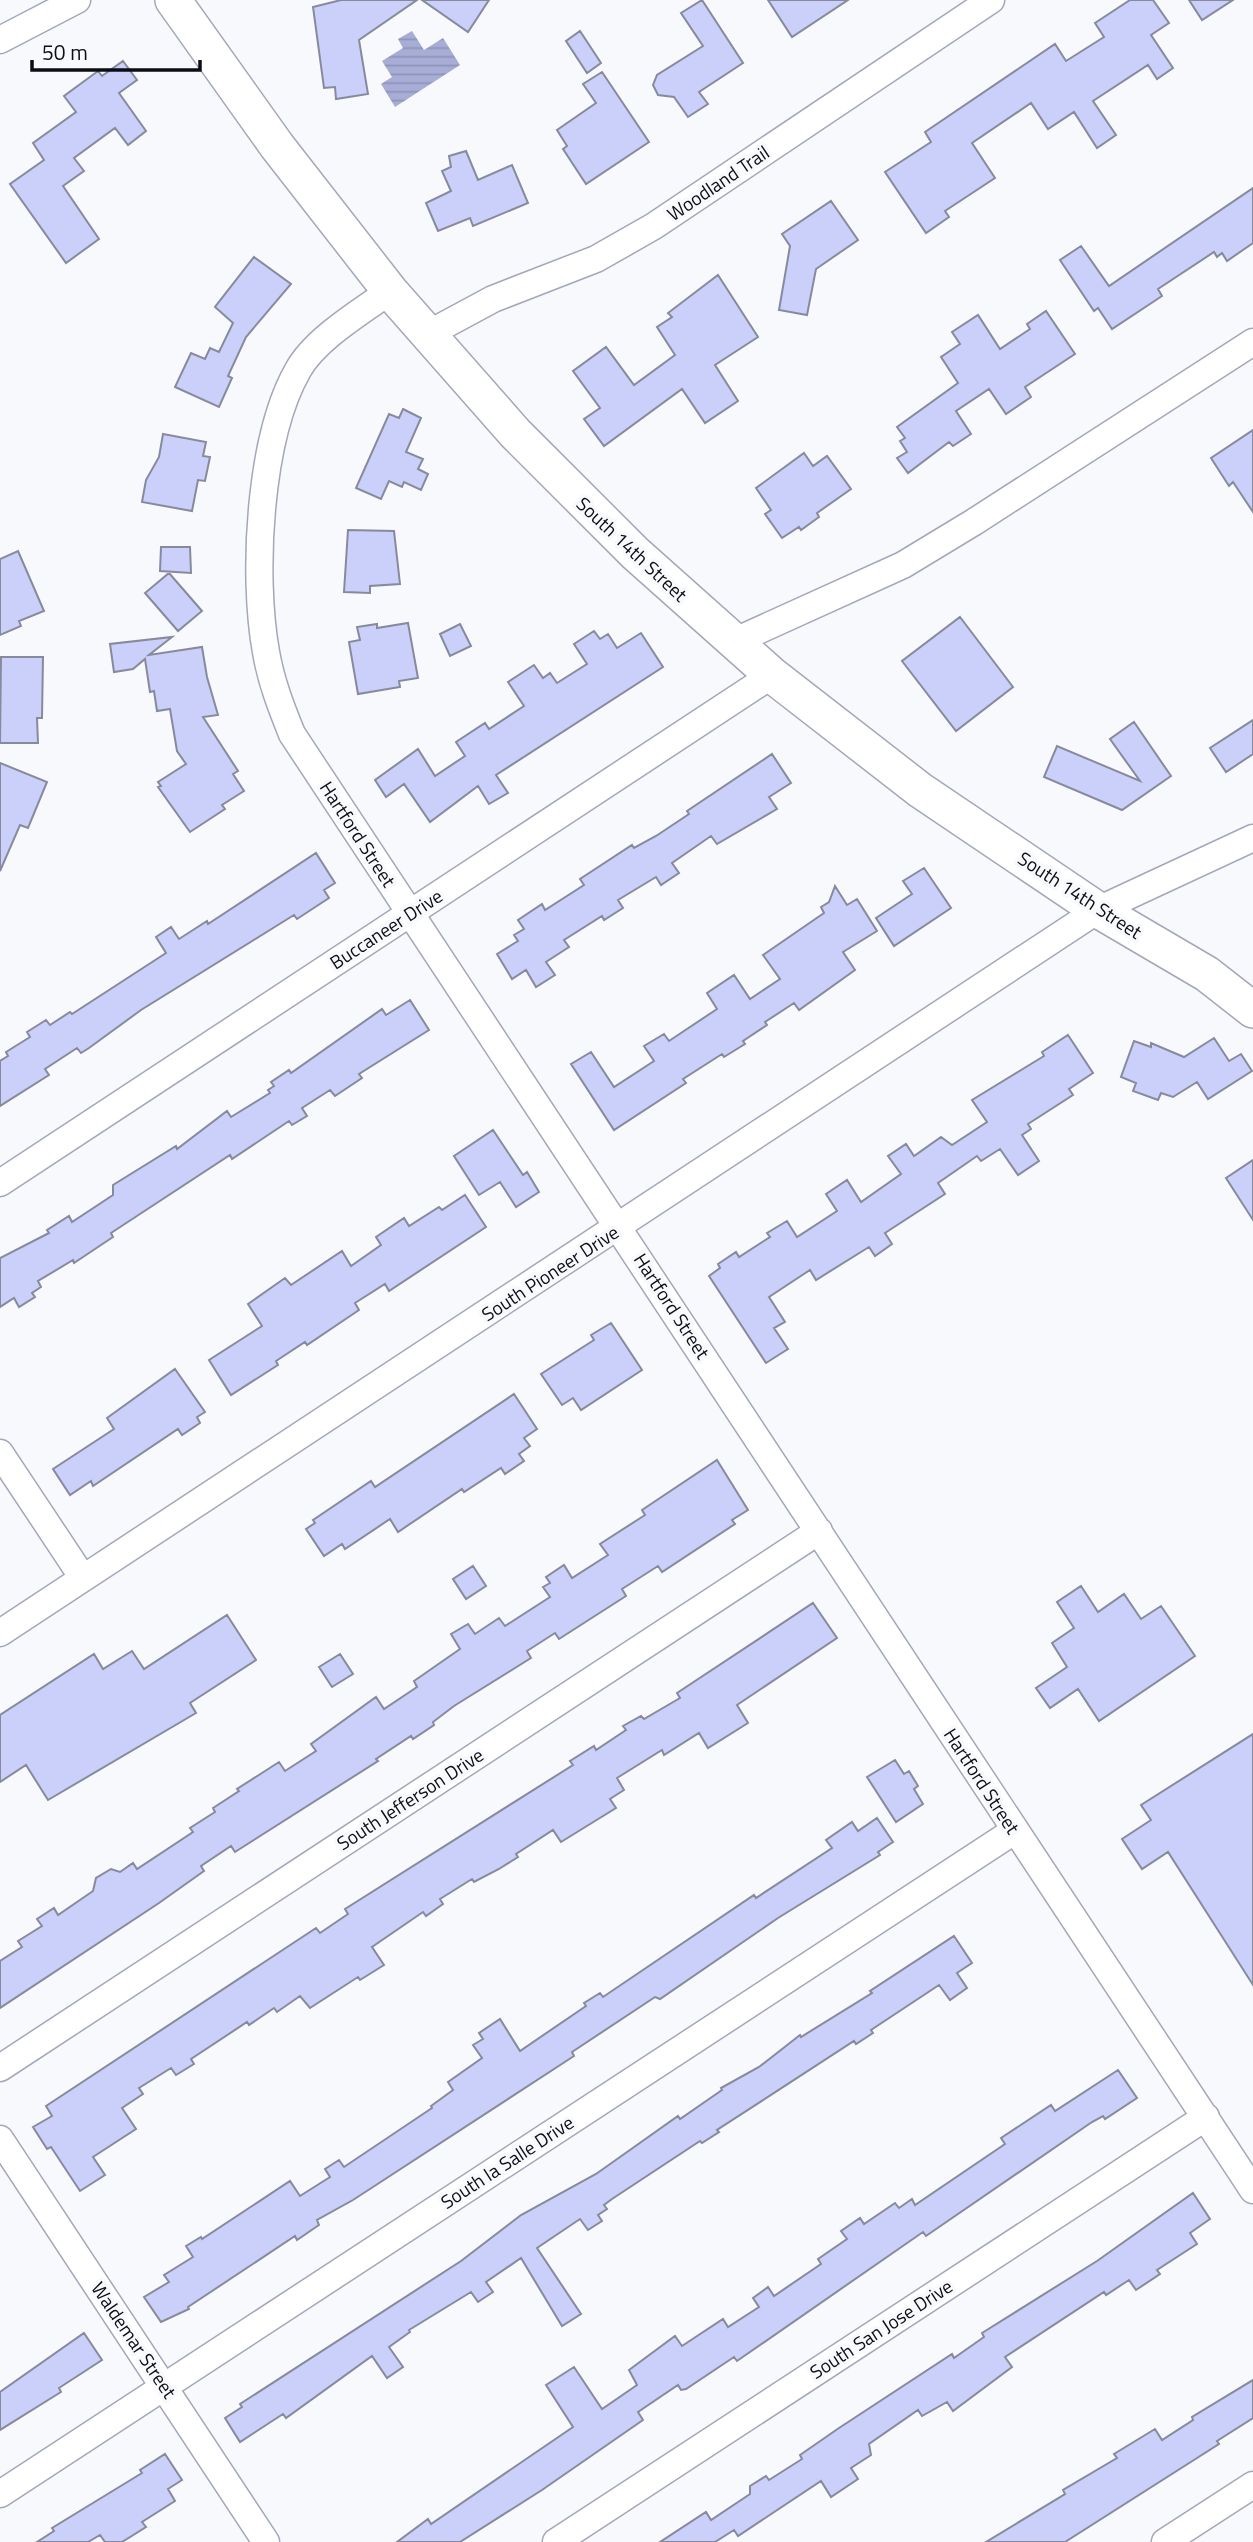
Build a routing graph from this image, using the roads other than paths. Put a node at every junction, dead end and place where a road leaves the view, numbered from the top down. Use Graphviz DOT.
graph roads {
  1 [pos="77,0"];
  2 [pos="173,0"];
  3 [pos="991,0"];
  4 [pos="0,40"];
  5 [pos="390,291"];
  6 [pos="428,334"];
  7 [pos="1253,342"];
  8 [pos="733,642"];
  9 [pos="772,675"];
  10 [pos="1253,838"];
  11 [pos="1098,910"];
  12 [pos="410,913"];
  13 [pos="1207,974"];
  14 [pos="1253,992"];
  15 [pos="1253,1010"];
  16 [pos="0,1183"];
  17 [pos="620,1227"];
  18 [pos="0,1452"];
  19 [pos="819,1531"];
  20 [pos="83,1578"];
  21 [pos="0,1633"];
  22 [pos="1014,1831"];
  23 [pos="0,2068"];
  24 [pos="1206,2116"];
  25 [pos="0,2139"];
  26 [pos="1253,2190"];
  27 [pos="165,2385"];
  28 [pos="1253,2485"];
  29 [pos="0,2494"];
  30 [pos="266,2542"];
  31 [pos="556,2542"];
  32 [pos="1165,2542"];
  1 -- 4 [label="street"];
  2 -- 5 [label="main road, South 14th Street"];
  3 -- 6 [label="street, Woodland Trail"];
  5 -- 6 [label="main road, South 14th Street"];
  5 -- 12 [label="street, Hartford Street"];
  6 -- 8 [label="main road, South 14th Street"];
  7 -- 8 [label="street"];
  8 -- 9 [label="main road, South 14th Street"];
  9 -- 11 [label="main road, South 14th Street"];
  9 -- 12 [label="street, Buccaneer Drive"];
  10 -- 11 [label="street, South Pioneer Drive"];
  11 -- 13 [label="main road, South 14th Street"];
  11 -- 17 [label="street, South Pioneer Drive"];
  12 -- 16 [label="street, Buccaneer Drive"];
  12 -- 17 [label="street, Hartford Street"];
  13 -- 14 [label="main road, South 14th Street"];
  13 -- 15 [label="main road, South 14th Street"];
  17 -- 19 [label="street, Hartford Street"];
  17 -- 20 [label="street, South Pioneer Drive"];
  18 -- 20 [label="street"];
  19 -- 22 [label="street, Hartford Street"];
  19 -- 23 [label="street, South Jefferson Drive"];
  20 -- 21 [label="street, South Pioneer Drive"];
  22 -- 24 [label="street, Hartford Street"];
  22 -- 27 [label="street, South la Salle Drive"];
  24 -- 26 [label="street, Hartford Street"];
  24 -- 31 [label="street, South San Jose Drive"];
  25 -- 27 [label="street, Waldemar Street"];
  27 -- 29 [label="street, South la Salle Drive"];
  27 -- 30 [label="street, Waldemar Street"];
  28 -- 32 [label="street"];
}
